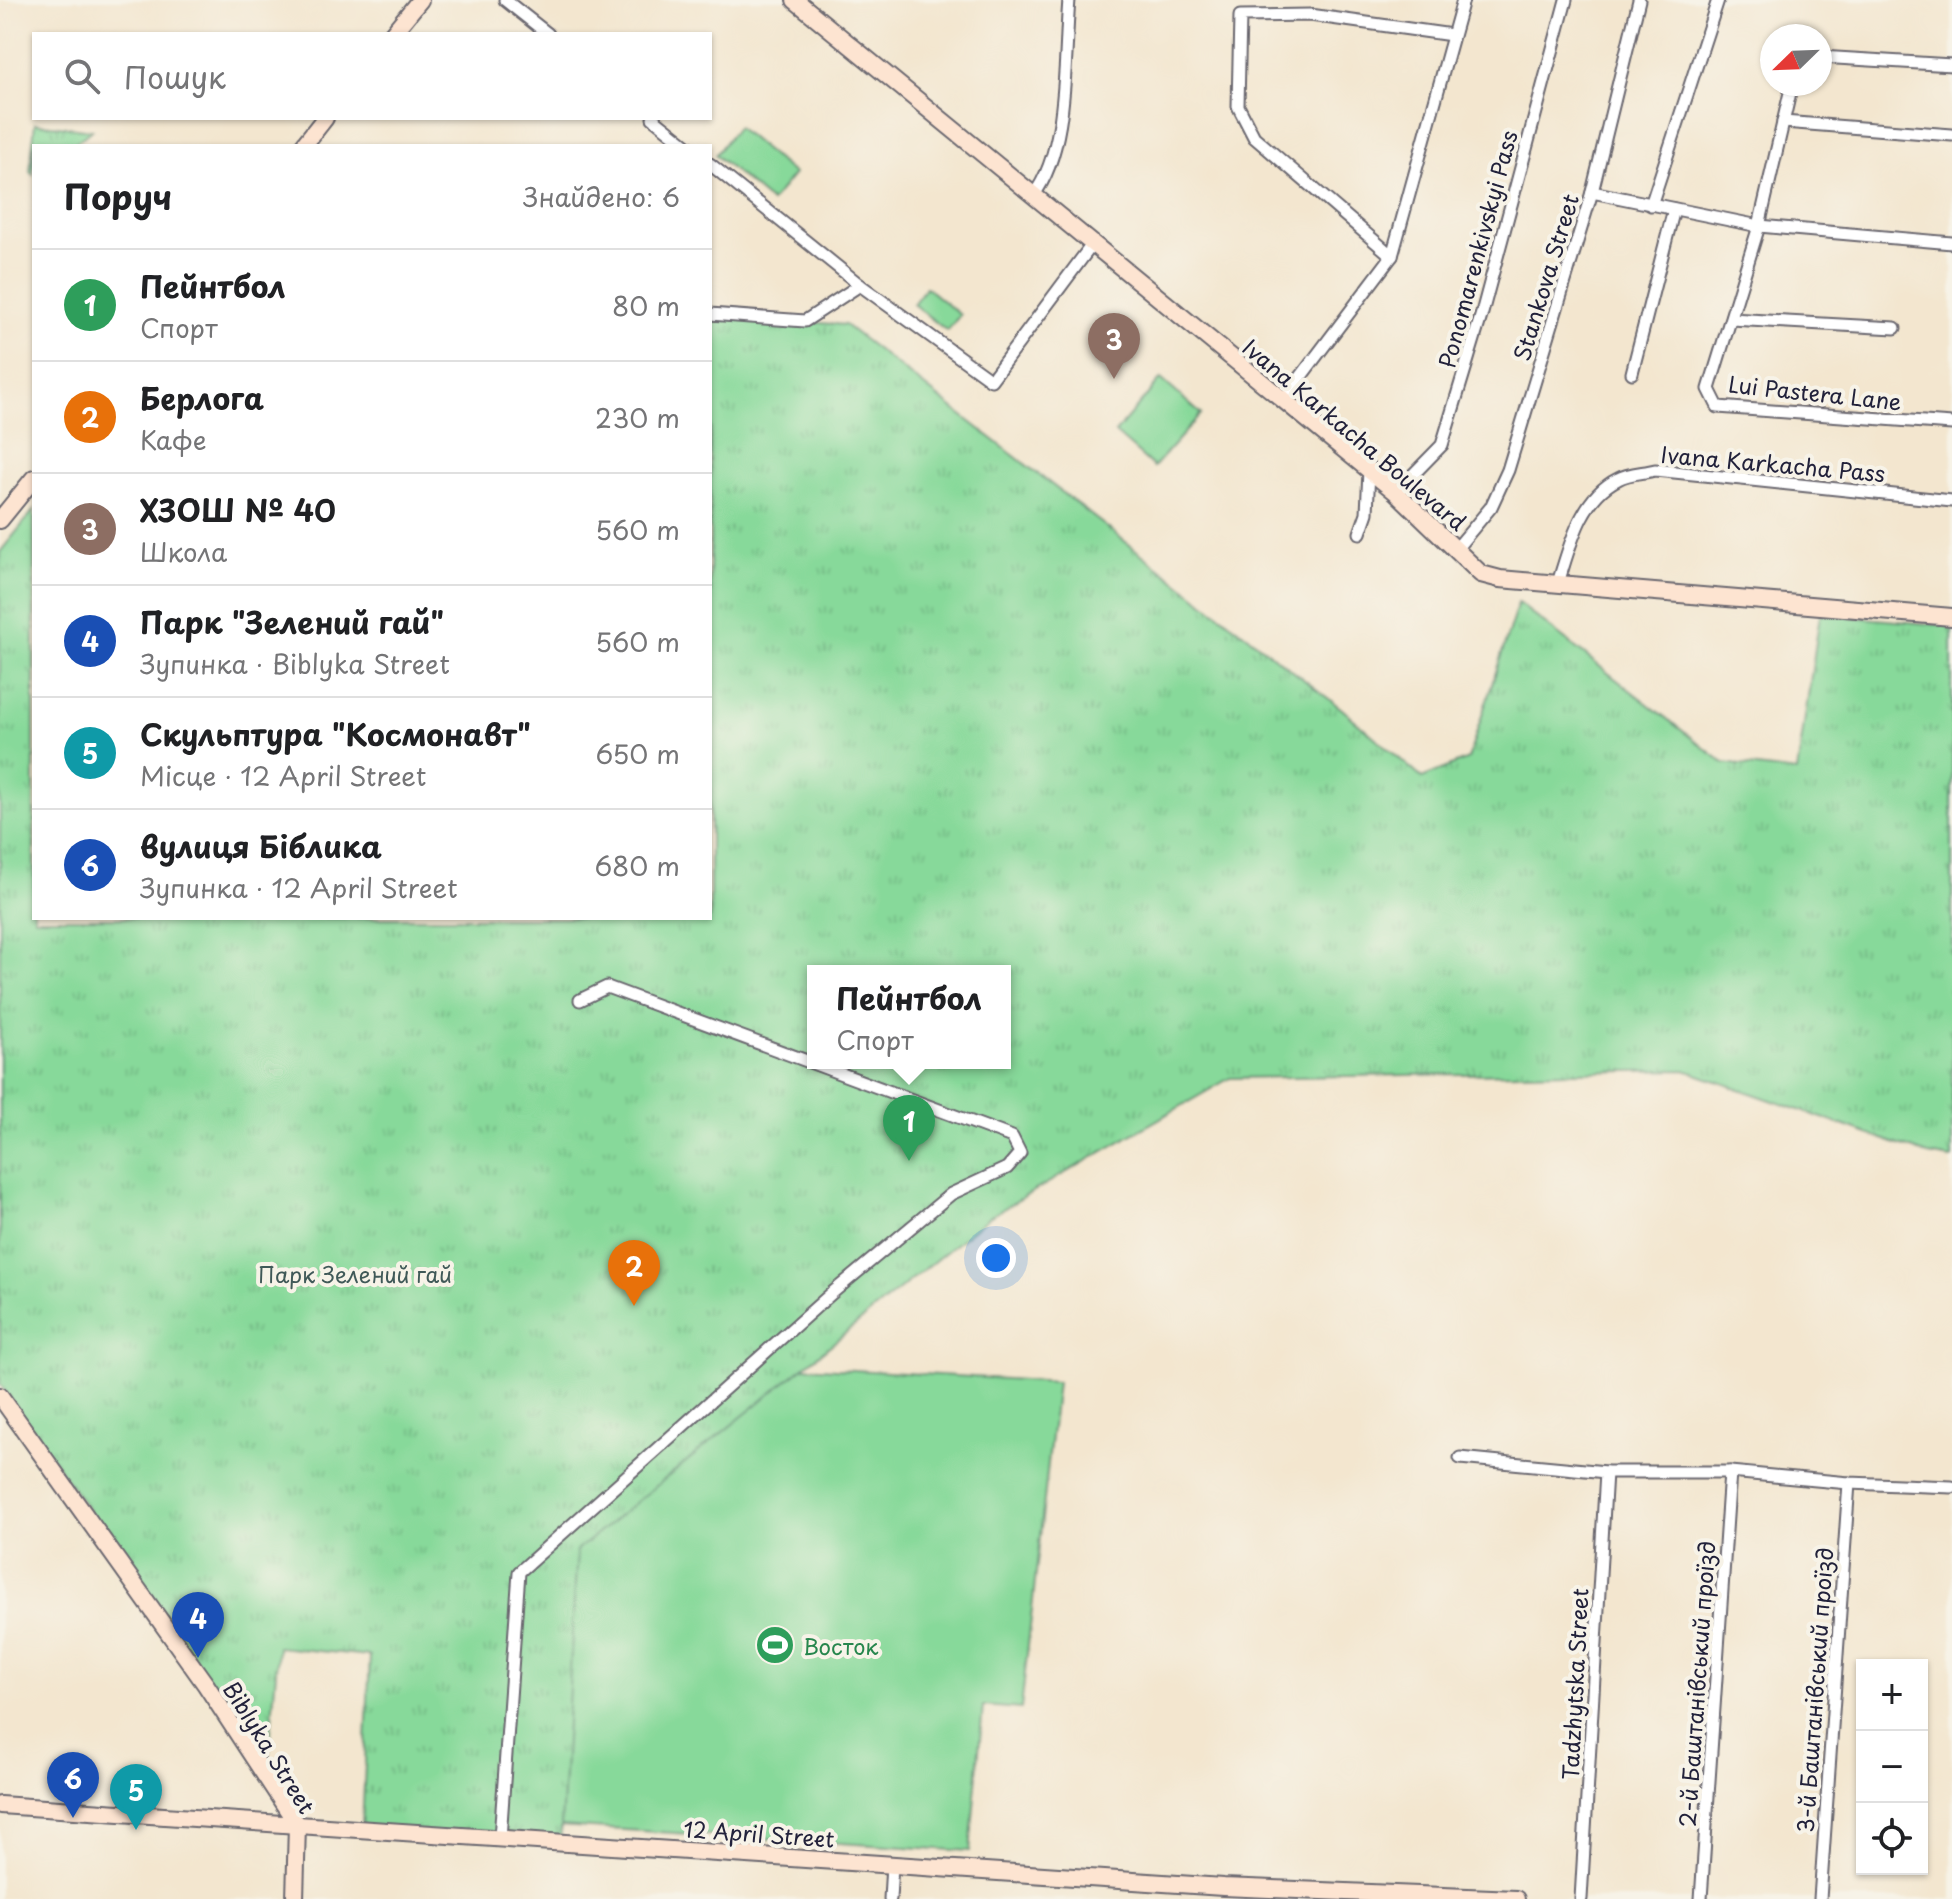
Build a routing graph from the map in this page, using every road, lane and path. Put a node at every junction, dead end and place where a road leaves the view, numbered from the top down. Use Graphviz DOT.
graph roads {
  1 [pos="420,0"];
  2 [pos="505,0"];
  3 [pos="795,0"];
  4 [pos="1069,0"];
  5 [pos="1463,0"];
  6 [pos="1566,0"];
  7 [pos="1639,0"];
  8 [pos="1718,0"];
  9 [pos="394,32"];
  10 [pos="545,32"];
  11 [pos="1452,35"];
  12 [pos="1832,58"];
  13 [pos="1952,65"];
  14 [pos="1789,96"];
  15 [pos="323,120"];
  16 [pos="656,120"];
  17 [pos="1783,122"];
  18 [pos="1952,135"];
  19 [pos="305,144"];
  20 [pos="686,144"];
  21 [pos="712,166"];
  22 [pos="1592,192"];
  23 [pos="1033,196"];
  24 [pos="1651,205"];
  25 [pos="1674,209"];
  26 [pos="1759,226"];
  27 [pos="1952,243"];
  28 [pos="1091,246"];
  29 [pos="1392,256"];
  30 [pos="860,285"];
  31 [pos="712,314"];
  32 [pos="1731,319"];
  33 [pos="1895,328"];
  34 [pos="1632,373"];
  35 [pos="1284,399"];
  36 [pos="1952,424"];
  37 [pos="1369,470"];
  38 [pos="32,480"];
  39 [pos="1396,492"];
  40 [pos="1952,501"];
  41 [pos="0,520"];
  42 [pos="1360,533"];
  43 [pos="1456,549"];
  44 [pos="1558,583"];
  45 [pos="1952,617"];
  46 [pos="580,1000"];
  47 [pos="807,1061"];
  48 [pos="828,1069"];
  49 [pos="0,1396"];
  50 [pos="1460,1458"];
  51 [pos="1606,1472"];
  52 [pos="1730,1472"];
  53 [pos="1849,1483"];
  54 [pos="1952,1487"];
  55 [pos="0,1805"];
  56 [pos="297,1824"];
  57 [pos="500,1838"];
  58 [pos="892,1864"];
  59 [pos="1223,1893"];
  60 [pos="295,1899"];
  61 [pos="890,1899"];
  62 [pos="1516,1899"];
  63 [pos="1581,1899"];
  64 [pos="1701,1899"];
  65 [pos="1820,1899"];
  1 -- 9 [label="street"];
  2 -- 10 [label="street"];
  3 -- 23 [label="street, Ivana Karkacha Boulevard"];
  4 -- 23 [label="street"];
  5 -- 11 [label="street"];
  6 -- 39 [label="street, Ponomarenkivskyi Pass"];
  7 -- 22 [label="street, Stankova Street"];
  8 -- 24 [label="street"];
  11 -- 29 [label="street"];
  11 -- 29 [label="street"];
  12 -- 13 [label="street"];
  14 -- 17 [label="street, Lui Pastera Lane"];
  15 -- 19 [label="street"];
  16 -- 20 [label="street"];
  17 -- 18 [label="street"];
  17 -- 26 [label="street, Lui Pastera Lane"];
  21 -- 30 [label="street"];
  22 -- 24 [label="street"];
  22 -- 43 [label="street, Stankova Street"];
  23 -- 28 [label="street, Ivana Karkacha Boulevard"];
  24 -- 25 [label="street"];
  25 -- 26 [label="street"];
  25 -- 34 [label="street"];
  26 -- 27 [label="street"];
  26 -- 32 [label="street, Lui Pastera Lane"];
  28 -- 30 [label="street"];
  28 -- 35 [label="street, Ivana Karkacha Boulevard"];
  29 -- 35 [label="street"];
  30 -- 31 [label="street"];
  32 -- 33 [label="street"];
  32 -- 36 [label="street, Lui Pastera Lane"];
  35 -- 37 [label="street, Ivana Karkacha Boulevard"];
  37 -- 39 [label="street, Ivana Karkacha Boulevard"];
  37 -- 42 [label="street"];
  38 -- 41 [label="street"];
  39 -- 43 [label="street, Ivana Karkacha Boulevard"];
  40 -- 44 [label="street, Ivana Karkacha Pass"];
  43 -- 44 [label="street, Ivana Karkacha Boulevard"];
  44 -- 45 [label="street, Ivana Karkacha Boulevard"];
  46 -- 47 [label="street"];
  48 -- 57 [label="street"];
  49 -- 56 [label="street, Biblyka Street"];
  50 -- 51 [label="street"];
  51 -- 52 [label="street"];
  51 -- 63 [label="street, Tadzhytska Street"];
  52 -- 53 [label="street"];
  52 -- 64 [label="street, 2-й Баштанівський проїзд"];
  53 -- 54 [label="street"];
  53 -- 65 [label="street, 3-й Баштанівський проїзд"];
  55 -- 56 [label="street, 12 April Street"];
  56 -- 57 [label="street, 12 April Street"];
  56 -- 60 [label="street, Biblyka Street"];
  57 -- 58 [label="street, 12 April Street"];
  58 -- 59 [label="street, 12 April Street"];
  58 -- 61 [label="street"];
  59 -- 62 [label="street, 12 April Street"];
}
